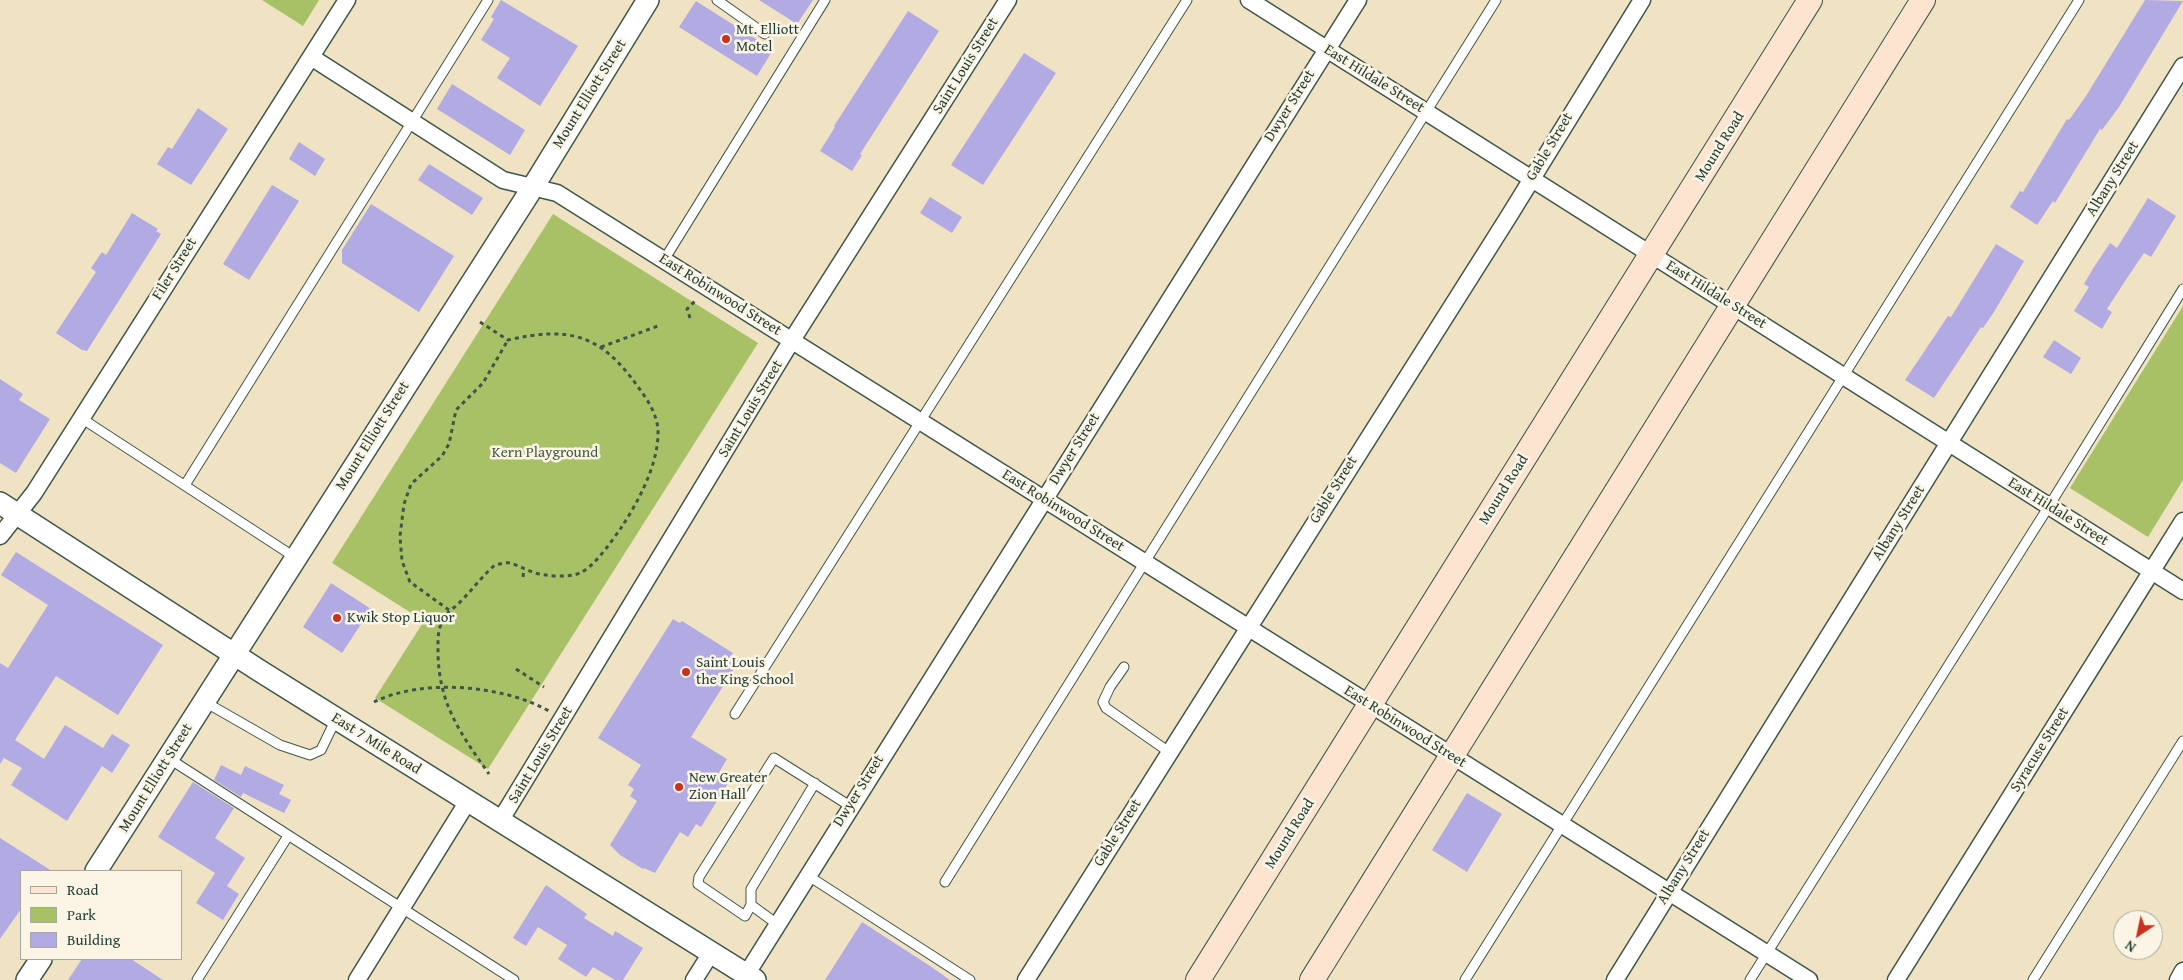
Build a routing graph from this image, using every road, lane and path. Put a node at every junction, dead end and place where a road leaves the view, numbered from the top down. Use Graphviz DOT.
graph roads {
  1 [pos="347,0"];
  2 [pos="488,0"];
  3 [pos="648,0"];
  4 [pos="717,0"];
  5 [pos="825,0"];
  6 [pos="1008,0"];
  7 [pos="1187,0"];
  8 [pos="1249,0"];
  9 [pos="1358,0"];
  10 [pos="1496,0"];
  11 [pos="1642,0"];
  12 [pos="1810,0"];
  13 [pos="1923,0"];
  14 [pos="2079,0"];
  15 [pos="765,34"];
  16 [pos="1326,49"];
  17 [pos="311,58"];
  18 [pos="2183,66"];
  19 [pos="1425,112"];
  20 [pos="412,122"];
  21 [pos="1531,178"];
  22 [pos="533,186"];
  23 [pos="1652,255"];
  24 [pos="664,260"];
  25 [pos="2183,289"];
  26 [pos="695,300"];
  27 [pos="1733,306"];
  28 [pos="690,318"];
  29 [pos="480,322"];
  30 [pos="658,326"];
  31 [pos="508,340"];
  32 [pos="792,340"];
  33 [pos="601,347"];
  34 [pos="1844,376"];
  35 [pos="82,418"];
  36 [pos="921,421"];
  37 [pos="1949,442"];
  38 [pos="186,485"];
  39 [pos="1044,499"];
  40 [pos="0,504"];
  41 [pos="2049,506"];
  42 [pos="18,515"];
  43 [pos="2183,521"];
  44 [pos="0,536"];
  45 [pos="296,558"];
  46 [pos="1144,563"];
  47 [pos="524,568"];
  48 [pos="2152,571"];
  49 [pos="523,577"];
  50 [pos="2183,591"];
  51 [pos="449,610"];
  52 [pos="1247,628"];
  53 [pos="234,655"];
  54 [pos="1124,667"];
  55 [pos="516,669"];
  56 [pos="544,686"];
  57 [pos="442,688"];
  58 [pos="205,701"];
  59 [pos="374,702"];
  60 [pos="1370,705"];
  61 [pos="735,714"];
  62 [pos="336,719"];
  63 [pos="562,719"];
  64 [pos="2183,740"];
  65 [pos="1170,752"];
  66 [pos="1452,756"];
  67 [pos="168,758"];
  68 [pos="489,774"];
  69 [pos="815,784"];
  70 [pos="468,802"];
  71 [pos="850,806"];
  72 [pos="500,821"];
  73 [pos="1562,824"];
  74 [pos="288,836"];
  75 [pos="97,870"];
  76 [pos="807,875"];
  77 [pos="945,882"];
  78 [pos="1669,891"];
  79 [pos="751,905"];
  80 [pos="402,909"];
  81 [pos="778,924"];
  82 [pos="711,952"];
  83 [pos="1767,953"];
  84 [pos="40,960"];
  85 [pos="2183,971"];
  86 [pos="750,977"];
  87 [pos="27,980"];
  88 [pos="197,980"];
  89 [pos="357,980"];
  90 [pos="514,980"];
  91 [pos="694,980"];
  92 [pos="970,980"];
  93 [pos="1026,980"];
  94 [pos="1198,980"];
  95 [pos="1312,980"];
  96 [pos="1465,980"];
  97 [pos="1614,980"];
  98 [pos="1750,980"];
  99 [pos="1809,980"];
  100 [pos="1896,980"];
  101 [pos="2033,980"];
  102 [pos="2178,980"];
  1 -- 17 [label="street, Filer Street"];
  2 -- 20 [label="lane"];
  3 -- 22 [label="street, Mount Elliott Street"];
  4 -- 15 [label="lane"];
  5 -- 24 [label="lane"];
  6 -- 32 [label="street, Saint Louis Street"];
  7 -- 36 [label="lane"];
  8 -- 16 [label="street, East Hildale Street"];
  9 -- 16 [label="street, Dwyer Street"];
  10 -- 19 [label="lane"];
  11 -- 21 [label="street, Gable Street"];
  12 -- 23 [label="main road, Mound Road"];
  13 -- 27 [label="main road"];
  14 -- 34 [label="lane"];
  16 -- 19 [label="street, East Hildale Street"];
  16 -- 39 [label="street, Dwyer Street"];
  17 -- 20 [label="street, East Robinwood Street"];
  17 -- 35 [label="street, Filer Street"];
  18 -- 37 [label="street, Albany Street"];
  19 -- 21 [label="street, East Hildale Street"];
  19 -- 46 [label="lane"];
  20 -- 22 [label="street, East Robinwood Street"];
  20 -- 38 [label="lane"];
  21 -- 23 [label="street, East Hildale Street"];
  21 -- 52 [label="street, Gable Street"];
  22 -- 24 [label="street, East Robinwood Street"];
  22 -- 45 [label="street, Mount Elliott Street"];
  23 -- 27 [label="street, East Hildale Street"];
  23 -- 60 [label="main road, Mound Road"];
  24 -- 32 [label="street, East Robinwood Street"];
  25 -- 41 [label="lane"];
  26 -- 28 [label="path"];
  27 -- 34 [label="street, East Hildale Street"];
  27 -- 66 [label="main road"];
  29 -- 31 [label="path"];
  30 -- 33 [label="path"];
  31 -- 33 [label="path"];
  31 -- 51 [label="path"];
  32 -- 36 [label="street, East Robinwood Street"];
  32 -- 63 [label="street, Saint Louis Street"];
  33 -- 47 [label="path"];
  34 -- 37 [label="street, East Hildale Street"];
  34 -- 73 [label="lane"];
  35 -- 38 [label="lane"];
  35 -- 42 [label="street, Filer Street"];
  36 -- 39 [label="street, East Robinwood Street"];
  36 -- 61 [label="lane"];
  37 -- 41 [label="street, East Hildale Street"];
  37 -- 78 [label="street, Albany Street"];
  38 -- 45 [label="lane"];
  39 -- 46 [label="street, East Robinwood Street"];
  39 -- 71 [label="street, Dwyer Street"];
  40 -- 42 [label="street, East 7 Mile Road"];
  41 -- 48 [label="street, East Hildale Street"];
  41 -- 83 [label="lane"];
  42 -- 44 [label="street, Filer Street"];
  42 -- 53 [label="street, East 7 Mile Road"];
  43 -- 48 [label="street, Syracuse Street"];
  45 -- 53 [label="street, Mount Elliott Street"];
  46 -- 52 [label="street, East Robinwood Street"];
  46 -- 77 [label="lane"];
  47 -- 49 [label="path"];
  47 -- 51 [label="path"];
  48 -- 50 [label="street, East Hildale Street"];
  48 -- 100 [label="street, Syracuse Street"];
  51 -- 57 [label="path"];
  52 -- 60 [label="street, East Robinwood Street"];
  52 -- 65 [label="street, Gable Street"];
  53 -- 58 [label="street, Mount Elliott Street"];
  53 -- 62 [label="street, East 7 Mile Road"];
  54 -- 65 [label="lane"];
  55 -- 56 [label="path"];
  57 -- 59 [label="path"];
  57 -- 63 [label="path"];
  57 -- 68 [label="path"];
  58 -- 62 [label="lane"];
  58 -- 67 [label="street, Mount Elliott Street"];
  60 -- 66 [label="street, East Robinwood Street"];
  60 -- 94 [label="main road, Mound Road"];
  62 -- 70 [label="street, East 7 Mile Road"];
  63 -- 72 [label="street, Saint Louis Street"];
  64 -- 101 [label="lane"];
  65 -- 93 [label="street, Gable Street"];
  66 -- 73 [label="street, East Robinwood Street"];
  66 -- 95 [label="main road"];
  67 -- 74 [label="lane"];
  67 -- 75 [label="street, Mount Elliott Street"];
  69 -- 71 [label="lane"];
  69 -- 79 [label="lane"];
  69 -- 79 [label="lane"];
  70 -- 72 [label="street, East 7 Mile Road"];
  70 -- 80 [label="street"];
  71 -- 76 [label="street, Dwyer Street"];
  72 -- 82 [label="street, East 7 Mile Road"];
  73 -- 78 [label="street, East Robinwood Street"];
  73 -- 96 [label="lane"];
  74 -- 80 [label="lane"];
  74 -- 88 [label="lane"];
  76 -- 81 [label="street, Dwyer Street"];
  76 -- 92 [label="lane"];
  78 -- 83 [label="street, East Robinwood Street"];
  78 -- 97 [label="street, Albany Street"];
  79 -- 81 [label="lane"];
  80 -- 89 [label="street"];
  80 -- 90 [label="lane"];
  81 -- 86 [label="street, Dwyer Street"];
  82 -- 86 [label="street, East 7 Mile Road"];
  82 -- 91 [label="street"];
  83 -- 98 [label="lane"];
  83 -- 99 [label="street, East Robinwood Street"];
  84 -- 87 [label="street"];
  85 -- 102 [label="street"];
}
